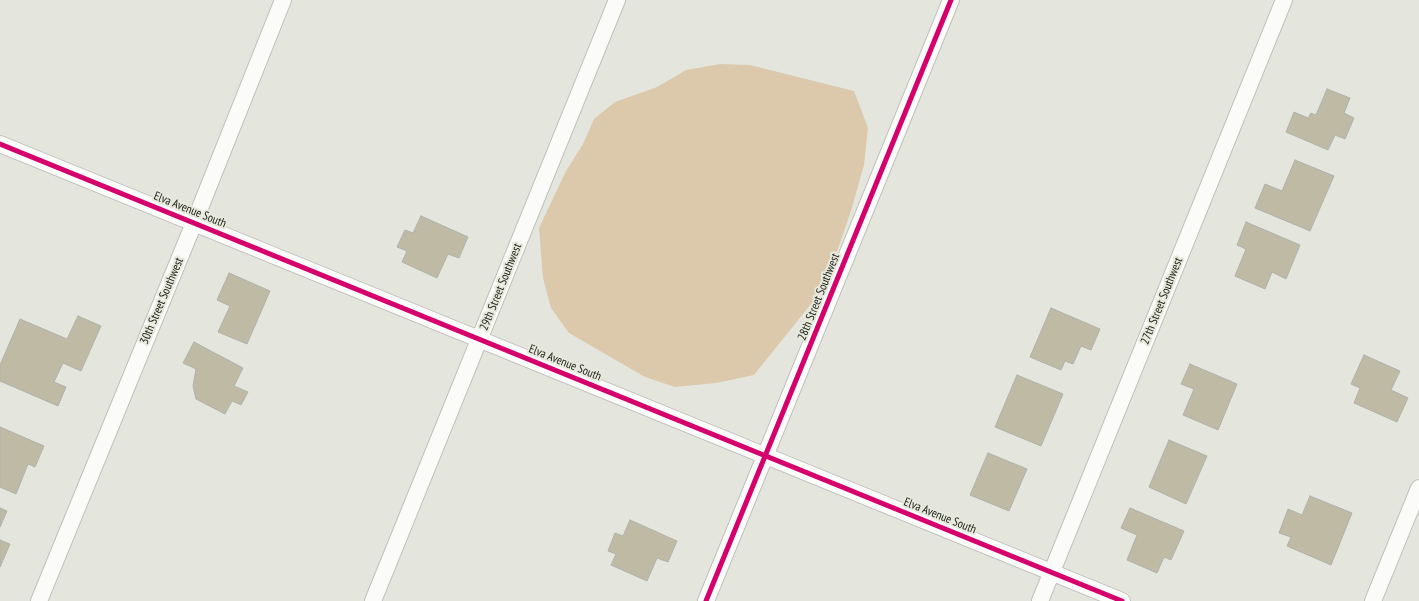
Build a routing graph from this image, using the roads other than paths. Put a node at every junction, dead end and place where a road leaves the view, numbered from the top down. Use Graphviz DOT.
graph roads {
  1 [pos="284,0"];
  2 [pos="617,0"];
  3 [pos="951,0"];
  4 [pos="1284,0"];
  5 [pos="0,144"];
  6 [pos="194,223"];
  7 [pos="480,340"];
  8 [pos="765,456"];
  9 [pos="1419,488"];
  10 [pos="1052,572"];
  11 [pos="39,601"];
  12 [pos="373,601"];
  13 [pos="706,601"];
  14 [pos="1040,601"];
  15 [pos="1122,601"];
  16 [pos="1373,601"];
  1 -- 6 [label="street, 30th Street Southwest"];
  2 -- 7 [label="street, 29th Street Southwest"];
  3 -- 8 [label="street, 28th Street Southwest"];
  4 -- 10 [label="street, 27th Street Southwest"];
  5 -- 6 [label="street, Elva Avenue South"];
  6 -- 7 [label="street, Elva Avenue South"];
  6 -- 11 [label="street, 30th Street Southwest"];
  7 -- 8 [label="street, Elva Avenue South"];
  7 -- 12 [label="street, 29th Street Southwest"];
  8 -- 10 [label="street, Elva Avenue South"];
  8 -- 13 [label="street, 28th Street Southwest"];
  9 -- 16 [label="street"];
  10 -- 14 [label="street, 27th Street Southwest"];
  10 -- 15 [label="street, Elva Avenue South"];
}
